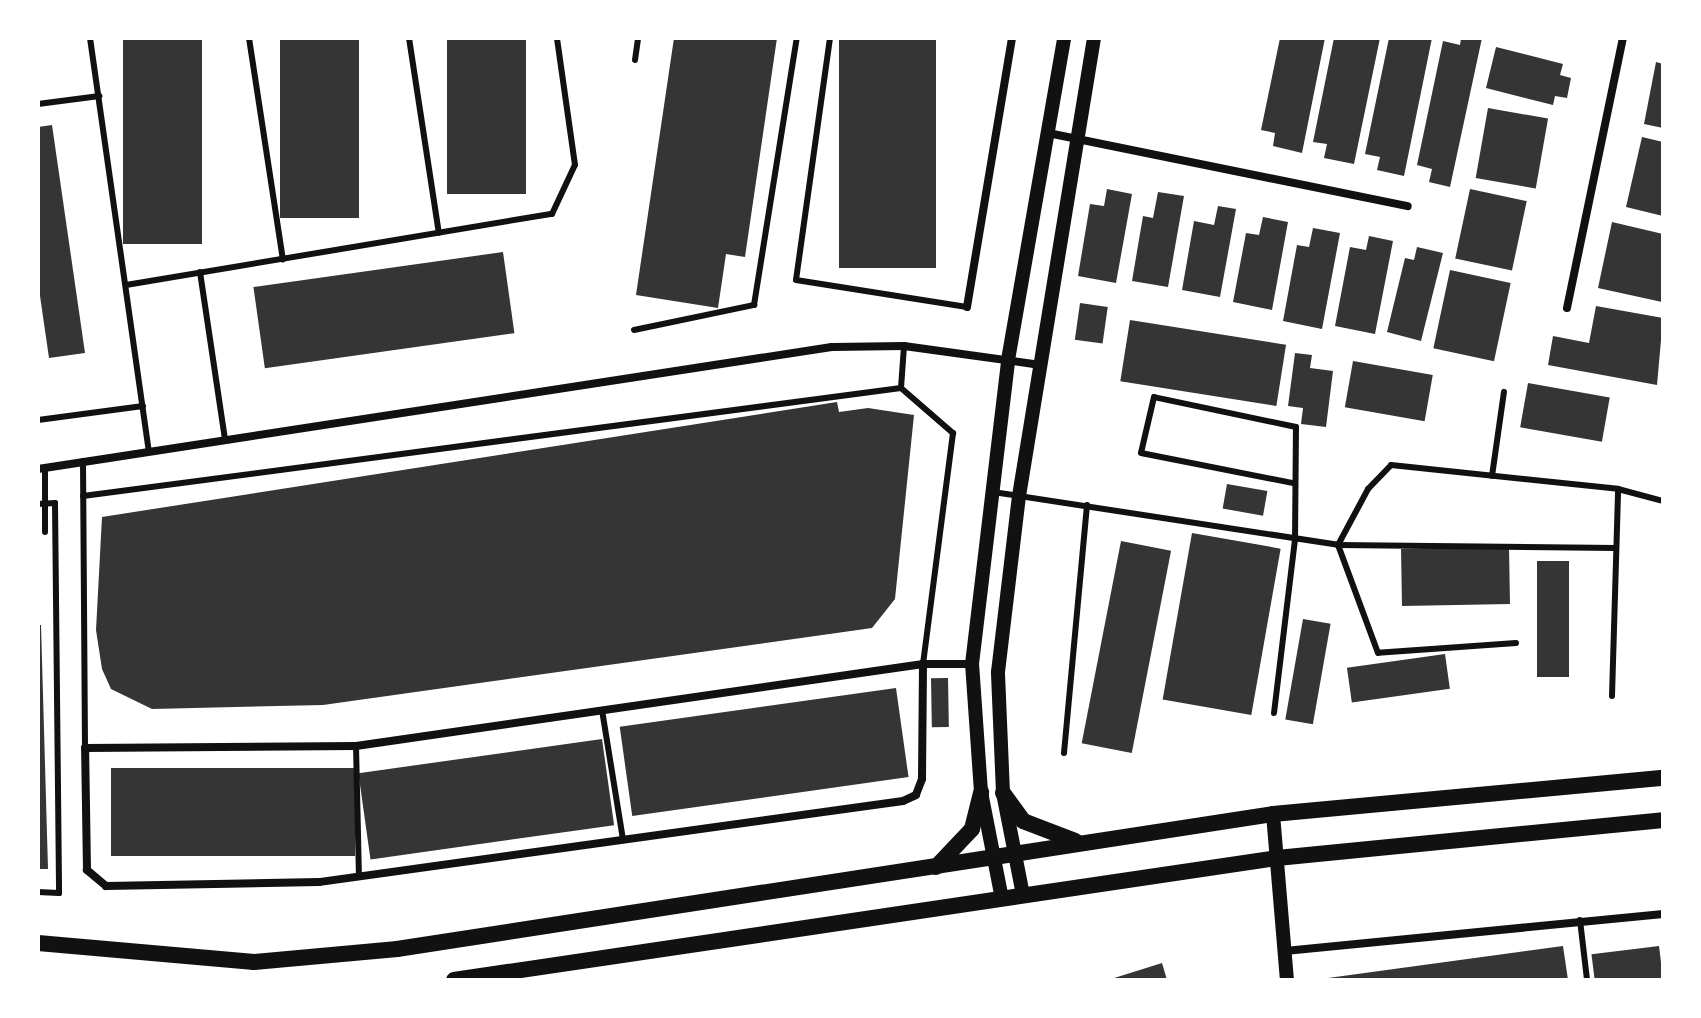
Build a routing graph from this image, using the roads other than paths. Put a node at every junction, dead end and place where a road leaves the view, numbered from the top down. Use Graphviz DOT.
graph roads {
  1 [pos="90,38"];
  2 [pos="249,38"];
  3 [pos="409,38"];
  4 [pos="557,38"];
  5 [pos="638,38"];
  6 [pos="797,38"];
  7 [pos="830,38"];
  8 [pos="1012,38"];
  9 [pos="1064,38"];
  10 [pos="1094,38"];
  11 [pos="1623,38"];
  12 [pos="635,60"];
  13 [pos="99,96"];
  14 [pos="38,104"];
  15 [pos="1048,133"];
  16 [pos="1077,139"];
  17 [pos="1408,206"];
  18 [pos="439,233"];
  19 [pos="283,259"];
  20 [pos="200,272"];
  21 [pos="126,285"];
  22 [pos="967,307"];
  23 [pos="1567,308"];
  24 [pos="634,330"];
  25 [pos="904,346"];
  26 [pos="1008,360"];
  27 [pos="1041,365"];
  28 [pos="901,388"];
  29 [pos="1504,392"];
  30 [pos="143,406"];
  31 [pos="38,420"];
  32 [pos="225,439"];
  33 [pos="149,451"];
  34 [pos="83,461"];
  35 [pos="42,469"];
  36 [pos="1492,476"];
  37 [pos="1292,483"];
  38 [pos="1618,489"];
  39 [pos="992,492"];
  40 [pos="83,496"];
  41 [pos="1019,496"];
  42 [pos="1663,501"];
  43 [pos="42,504"];
  44 [pos="1087,505"];
  45 [pos="45,532"];
  46 [pos="1295,540"];
  47 [pos="1338,545"];
  48 [pos="1616,548"];
  49 [pos="1516,643"];
  50 [pos="923,664"];
  51 [pos="972,664"];
  52 [pos="1612,696"];
  53 [pos="602,710"];
  54 [pos="1274,713"];
  55 [pos="356,746"];
  56 [pos="85,748"];
  57 [pos="1064,753"];
  58 [pos="1663,778"];
  59 [pos="981,792"];
  60 [pos="1003,793"];
  61 [pos="1273,814"];
  62 [pos="1663,820"];
  63 [pos="623,840"];
  64 [pos="1087,844"];
  65 [pos="1016,855"];
  66 [pos="1277,858"];
  67 [pos="994,859"];
  68 [pos="934,868"];
  69 [pos="359,877"];
  70 [pos="38,892"];
  71 [pos="1023,895"];
  72 [pos="1002,899"];
  73 [pos="1663,914"];
  74 [pos="1580,920"];
  75 [pos="38,943"];
  76 [pos="1285,951"];
  77 [pos="454,980"];
  78 [pos="1287,980"];
  79 [pos="1587,980"];
  1 -- 13 [label="lane"];
  2 -- 19 [label="lane"];
  3 -- 18 [label="lane"];
  4 -- 18 [label="lane"];
  5 -- 12 [label="lane"];
  6 -- 24 [label="lane"];
  7 -- 22 [label="lane"];
  8 -- 22 [label="street"];
  9 -- 15 [label="street"];
  10 -- 16 [label="street"];
  11 -- 23 [label="street"];
  13 -- 14 [label="lane"];
  13 -- 21 [label="lane"];
  15 -- 16 [label="street"];
  15 -- 26 [label="street"];
  16 -- 17 [label="street"];
  16 -- 27 [label="street"];
  18 -- 19 [label="lane"];
  19 -- 20 [label="lane"];
  20 -- 21 [label="lane"];
  20 -- 32 [label="lane"];
  21 -- 30 [label="lane"];
  25 -- 26 [label="street"];
  25 -- 28 [label="lane"];
  25 -- 32 [label="street"];
  26 -- 27 [label="street"];
  26 -- 39 [label="street"];
  27 -- 41 [label="street"];
  28 -- 40 [label="lane"];
  28 -- 50 [label="lane"];
  29 -- 36 [label="lane"];
  30 -- 31 [label="lane"];
  30 -- 33 [label="lane"];
  32 -- 33 [label="street"];
  33 -- 34 [label="street"];
  34 -- 35 [label="street"];
  34 -- 40 [label="lane"];
  35 -- 43 [label="lane"];
  36 -- 38 [label="lane"];
  36 -- 47 [label="lane"];
  37 -- 37 [label="lane"];
  37 -- 46 [label="lane"];
  38 -- 42 [label="lane"];
  38 -- 48 [label="lane"];
  39 -- 41 [label="lane"];
  39 -- 51 [label="street"];
  40 -- 56 [label="lane"];
  41 -- 44 [label="lane"];
  41 -- 60 [label="street"];
  43 -- 45 [label="lane"];
  43 -- 70 [label="lane"];
  44 -- 46 [label="lane"];
  44 -- 57 [label="lane"];
  46 -- 47 [label="lane"];
  46 -- 54 [label="lane"];
  47 -- 48 [label="lane"];
  47 -- 49 [label="lane"];
  48 -- 52 [label="lane"];
  50 -- 51 [label="street"];
  50 -- 53 [label="street"];
  50 -- 63 [label="street"];
  51 -- 59 [label="street"];
  53 -- 55 [label="street"];
  53 -- 63 [label="lane"];
  55 -- 56 [label="street"];
  55 -- 69 [label="lane"];
  56 -- 69 [label="street"];
  58 -- 61 [label="main road"];
  59 -- 67 [label="street"];
  59 -- 68 [label="main road"];
  60 -- 64 [label="main road"];
  60 -- 65 [label="street"];
  61 -- 64 [label="main road"];
  61 -- 66 [label="street"];
  62 -- 66 [label="main road"];
  63 -- 69 [label="street"];
  64 -- 65 [label="main road"];
  65 -- 67 [label="main road"];
  65 -- 71 [label="street"];
  66 -- 71 [label="main road"];
  66 -- 76 [label="street"];
  67 -- 68 [label="main road"];
  67 -- 72 [label="street"];
  68 -- 75 [label="main road"];
  71 -- 72 [label="main road"];
  72 -- 77 [label="main road"];
  73 -- 74 [label="street"];
  74 -- 76 [label="street"];
  74 -- 79 [label="lane"];
  76 -- 78 [label="street"];
}
